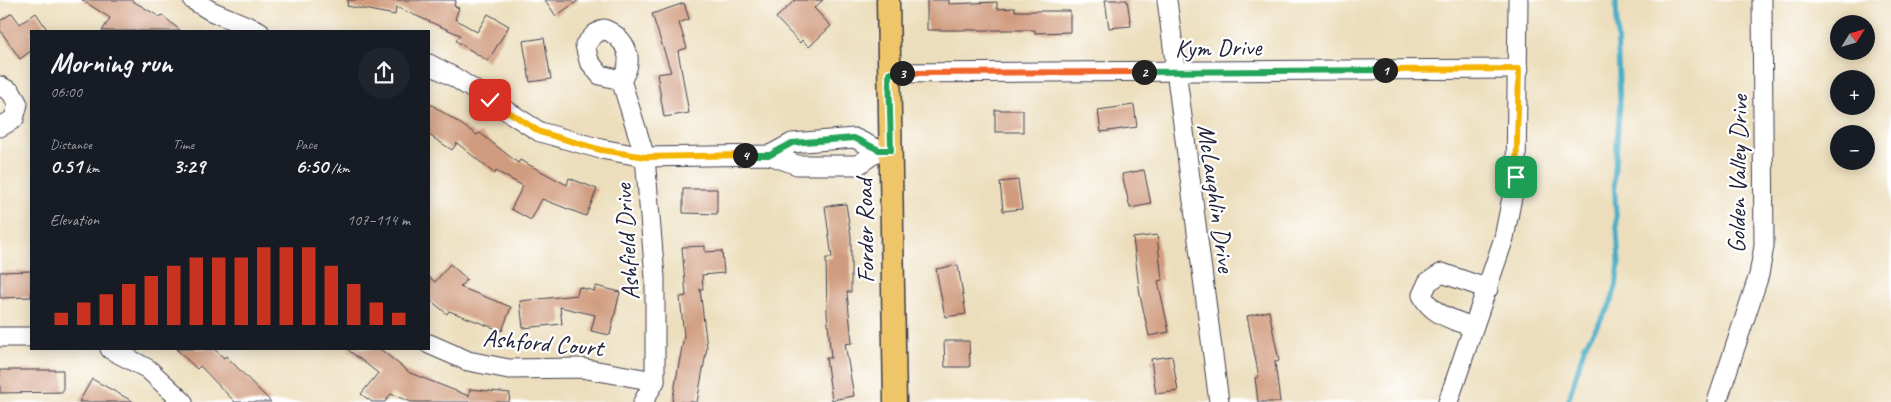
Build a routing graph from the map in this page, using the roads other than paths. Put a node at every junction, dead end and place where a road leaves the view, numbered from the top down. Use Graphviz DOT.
graph roads {
  1 [pos="193,0"];
  2 [pos="888,0"];
  3 [pos="1167,0"];
  4 [pos="1518,0"];
  5 [pos="1762,0"];
  6 [pos="256,30"];
  7 [pos="430,65"];
  8 [pos="1519,69"];
  9 [pos="1175,72"];
  10 [pos="889,73"];
  11 [pos="621,80"];
  12 [pos="0,86"];
  13 [pos="0,127"];
  14 [pos="885,150"];
  15 [pos="770,155"];
  16 [pos="646,157"];
  17 [pos="1488,289"];
  18 [pos="1472,327"];
  19 [pos="0,337"];
  20 [pos="30,337"];
  21 [pos="430,344"];
  22 [pos="112,350"];
  23 [pos="655,381"];
  24 [pos="183,402"];
  25 [pos="643,402"];
  26 [pos="895,402"];
  27 [pos="1219,402"];
  28 [pos="1448,402"];
  29 [pos="1717,402"];
  1 -- 6 [label="street"];
  2 -- 10 [label="main road, Forder Road"];
  3 -- 9 [label="street, McLaughlin Drive"];
  4 -- 8 [label="street"];
  5 -- 29 [label="street, Golden Valley Drive"];
  7 -- 16 [label="street"];
  8 -- 9 [label="street, Kym Drive"];
  8 -- 17 [label="street"];
  9 -- 10 [label="street, Kym Drive"];
  9 -- 27 [label="street, McLaughlin Drive"];
  10 -- 14 [label="main road, Forder Road"];
  11 -- 16 [label="street, Ashfield Drive"];
  12 -- 13 [label="street"];
  14 -- 15 [label="street"];
  14 -- 15 [label="street"];
  14 -- 26 [label="main road, Forder Road"];
  15 -- 16 [label="street"];
  16 -- 23 [label="street, Ashfield Drive"];
  17 -- 18 [label="street"];
  17 -- 18 [label="street"];
  18 -- 28 [label="street"];
  19 -- 20 [label="street"];
  21 -- 23 [label="street, Ashford Court"];
  22 -- 24 [label="street"];
  23 -- 25 [label="street, Ashfield Drive"];
}
